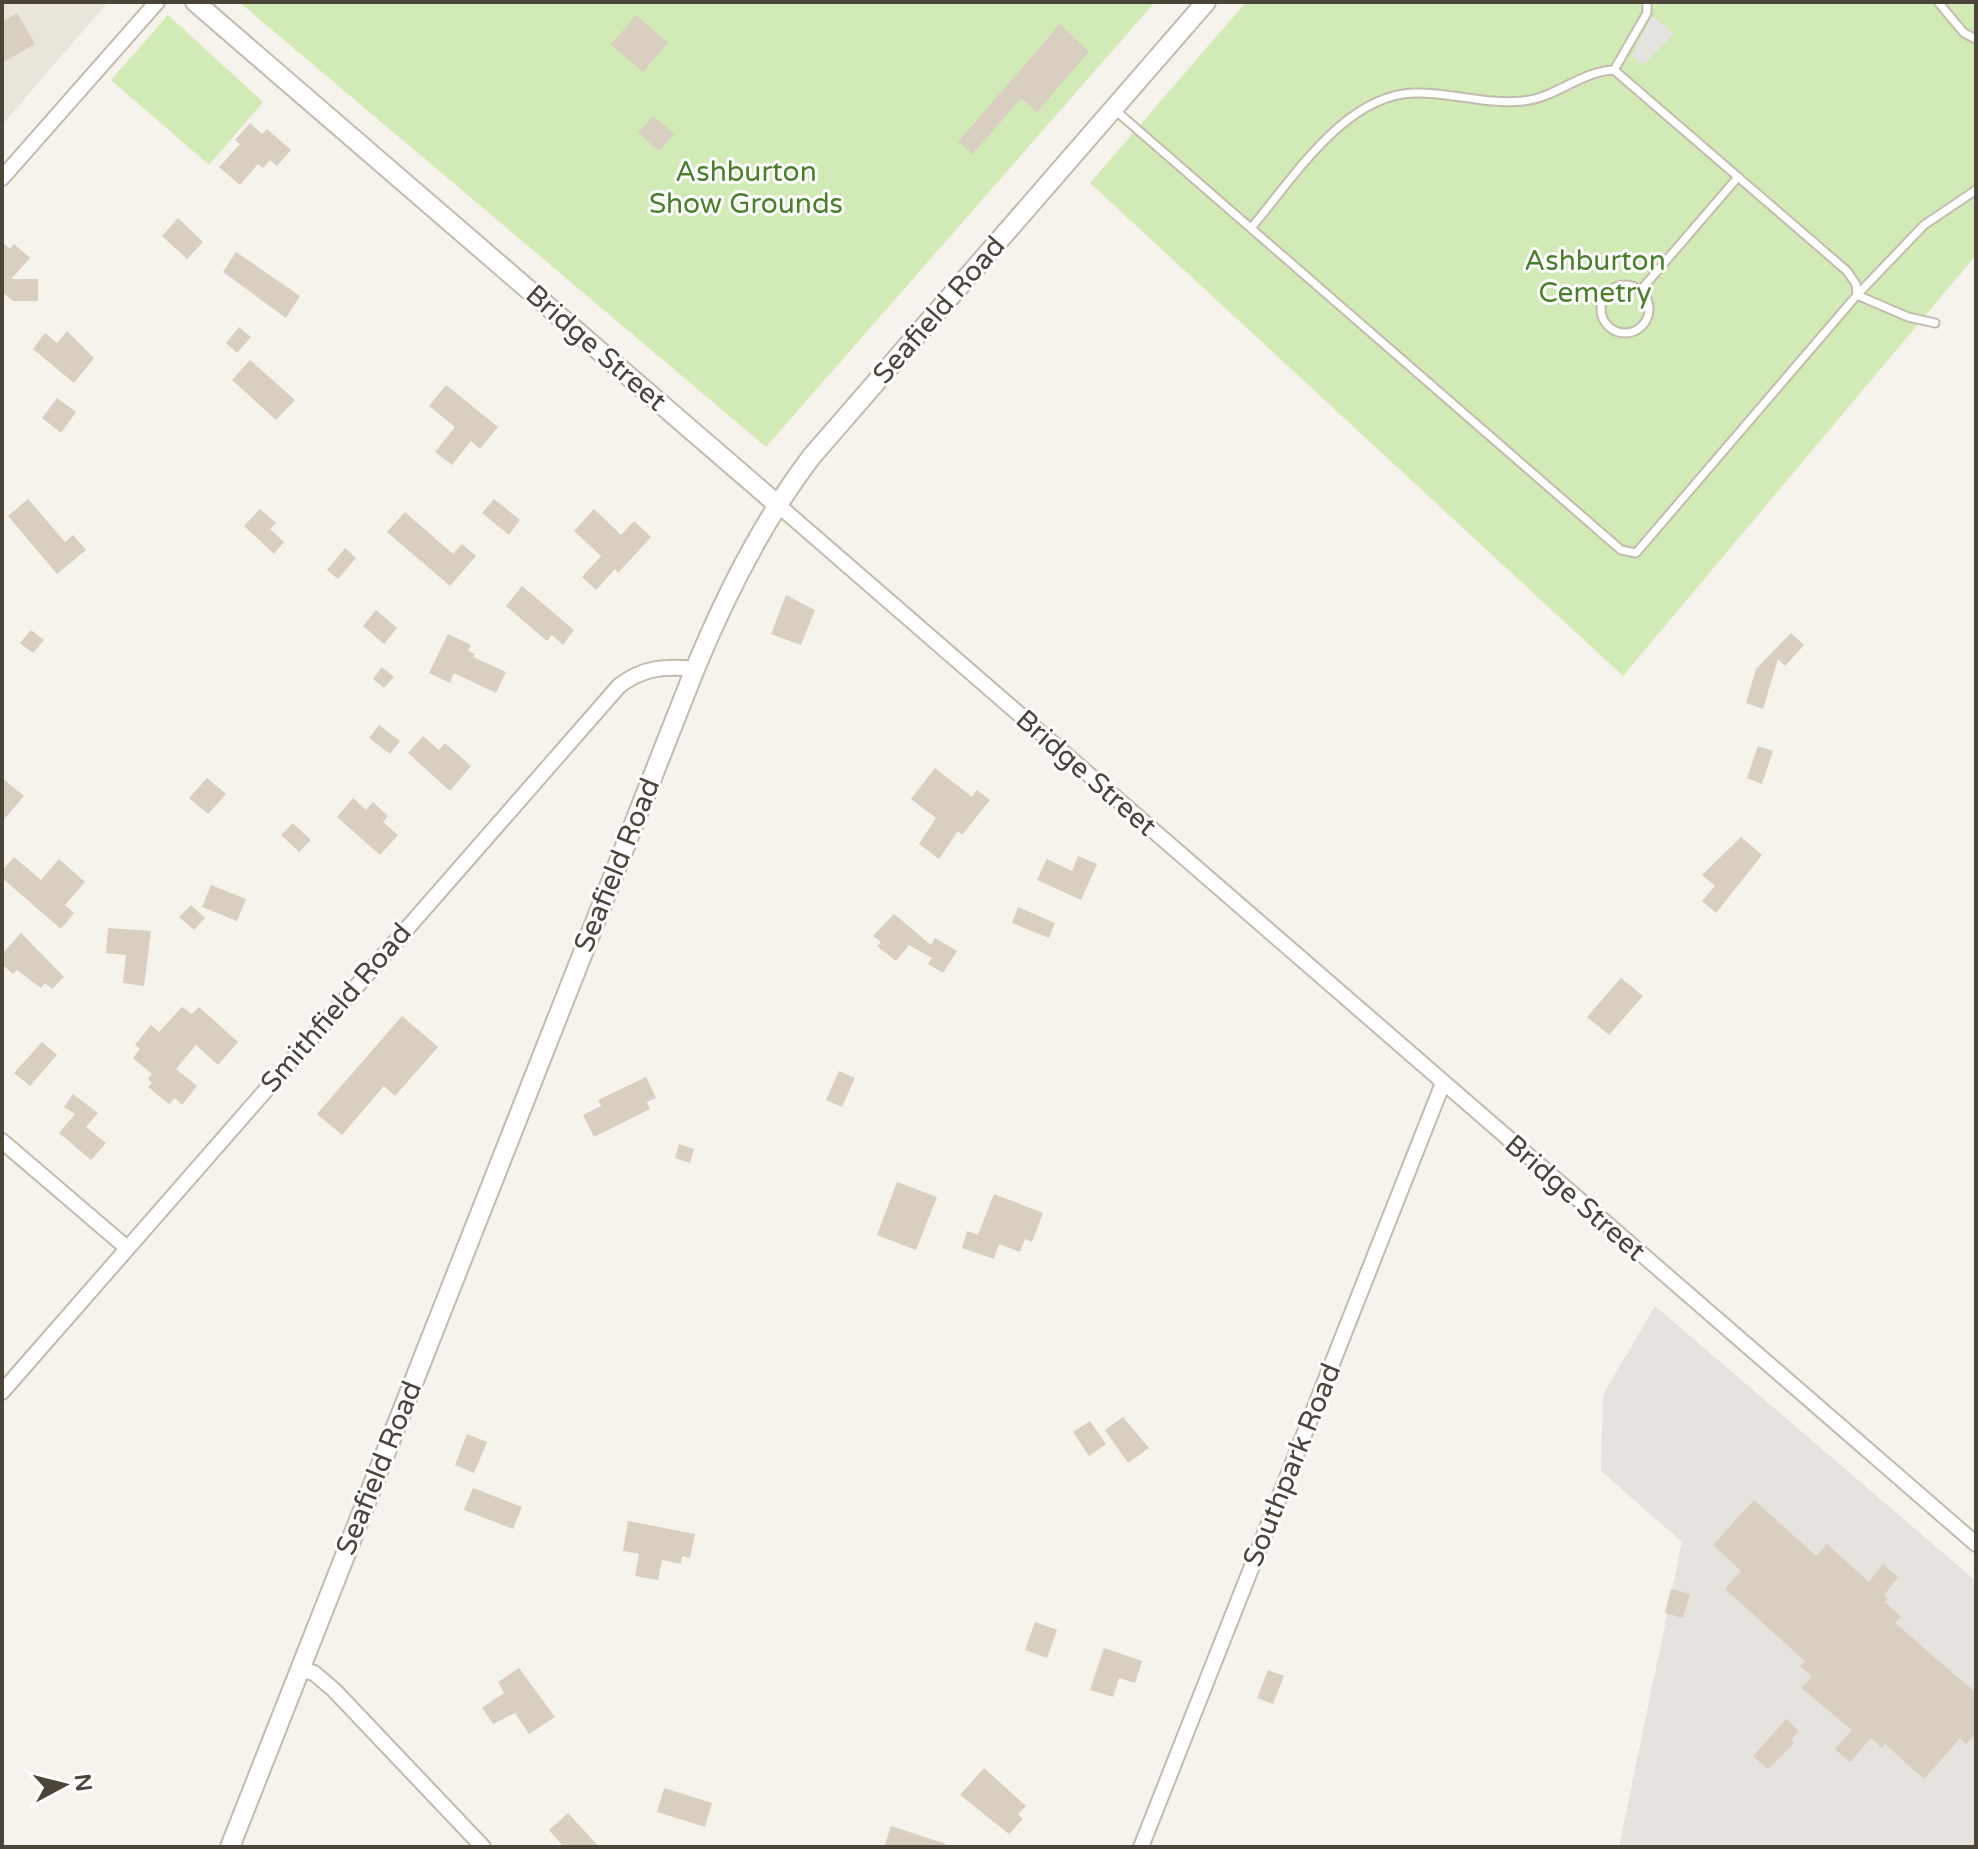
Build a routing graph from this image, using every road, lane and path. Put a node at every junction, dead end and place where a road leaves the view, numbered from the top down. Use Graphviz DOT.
graph roads {
  1 [pos="157,2"];
  2 [pos="195,2"];
  3 [pos="1206,2"];
  4 [pos="1647,2"];
  5 [pos="1938,2"];
  6 [pos="1976,39"];
  7 [pos="1614,70"];
  8 [pos="1114,108"];
  9 [pos="1738,177"];
  10 [pos="2,178"];
  11 [pos="1976,190"];
  12 [pos="1251,228"];
  13 [pos="1640,291"];
  14 [pos="1857,295"];
  15 [pos="1935,323"];
  16 [pos="778,505"];
  17 [pos="695,669"];
  18 [pos="1443,1083"];
  19 [pos="2,1141"];
  20 [pos="127,1248"];
  21 [pos="2,1392"];
  22 [pos="1976,1544"];
  23 [pos="300,1669"];
  24 [pos="230,1847"];
  25 [pos="483,1847"];
  26 [pos="1141,1847"];
  1 -- 10 [label="street"];
  2 -- 16 [label="street, Bridge Street"];
  3 -- 8 [label="street, Seafield Road"];
  4 -- 7 [label="lane"];
  5 -- 6 [label="lane"];
  7 -- 9 [label="lane"];
  7 -- 12 [label="lane"];
  8 -- 12 [label="lane"];
  8 -- 16 [label="street, Seafield Road"];
  9 -- 13 [label="lane"];
  9 -- 14 [label="lane"];
  11 -- 14 [label="lane"];
  12 -- 14 [label="lane"];
  13 -- 13 [label="lane"];
  14 -- 15 [label="lane"];
  16 -- 17 [label="street, Seafield Road"];
  16 -- 18 [label="street, Bridge Street"];
  17 -- 20 [label="street, Smithfield Road"];
  17 -- 23 [label="street, Seafield Road"];
  18 -- 22 [label="street, Bridge Street"];
  18 -- 26 [label="street, Southpark Road"];
  19 -- 20 [label="street"];
  20 -- 21 [label="street, Smithfield Road"];
  23 -- 24 [label="street, Seafield Road"];
  23 -- 25 [label="street"];
}
